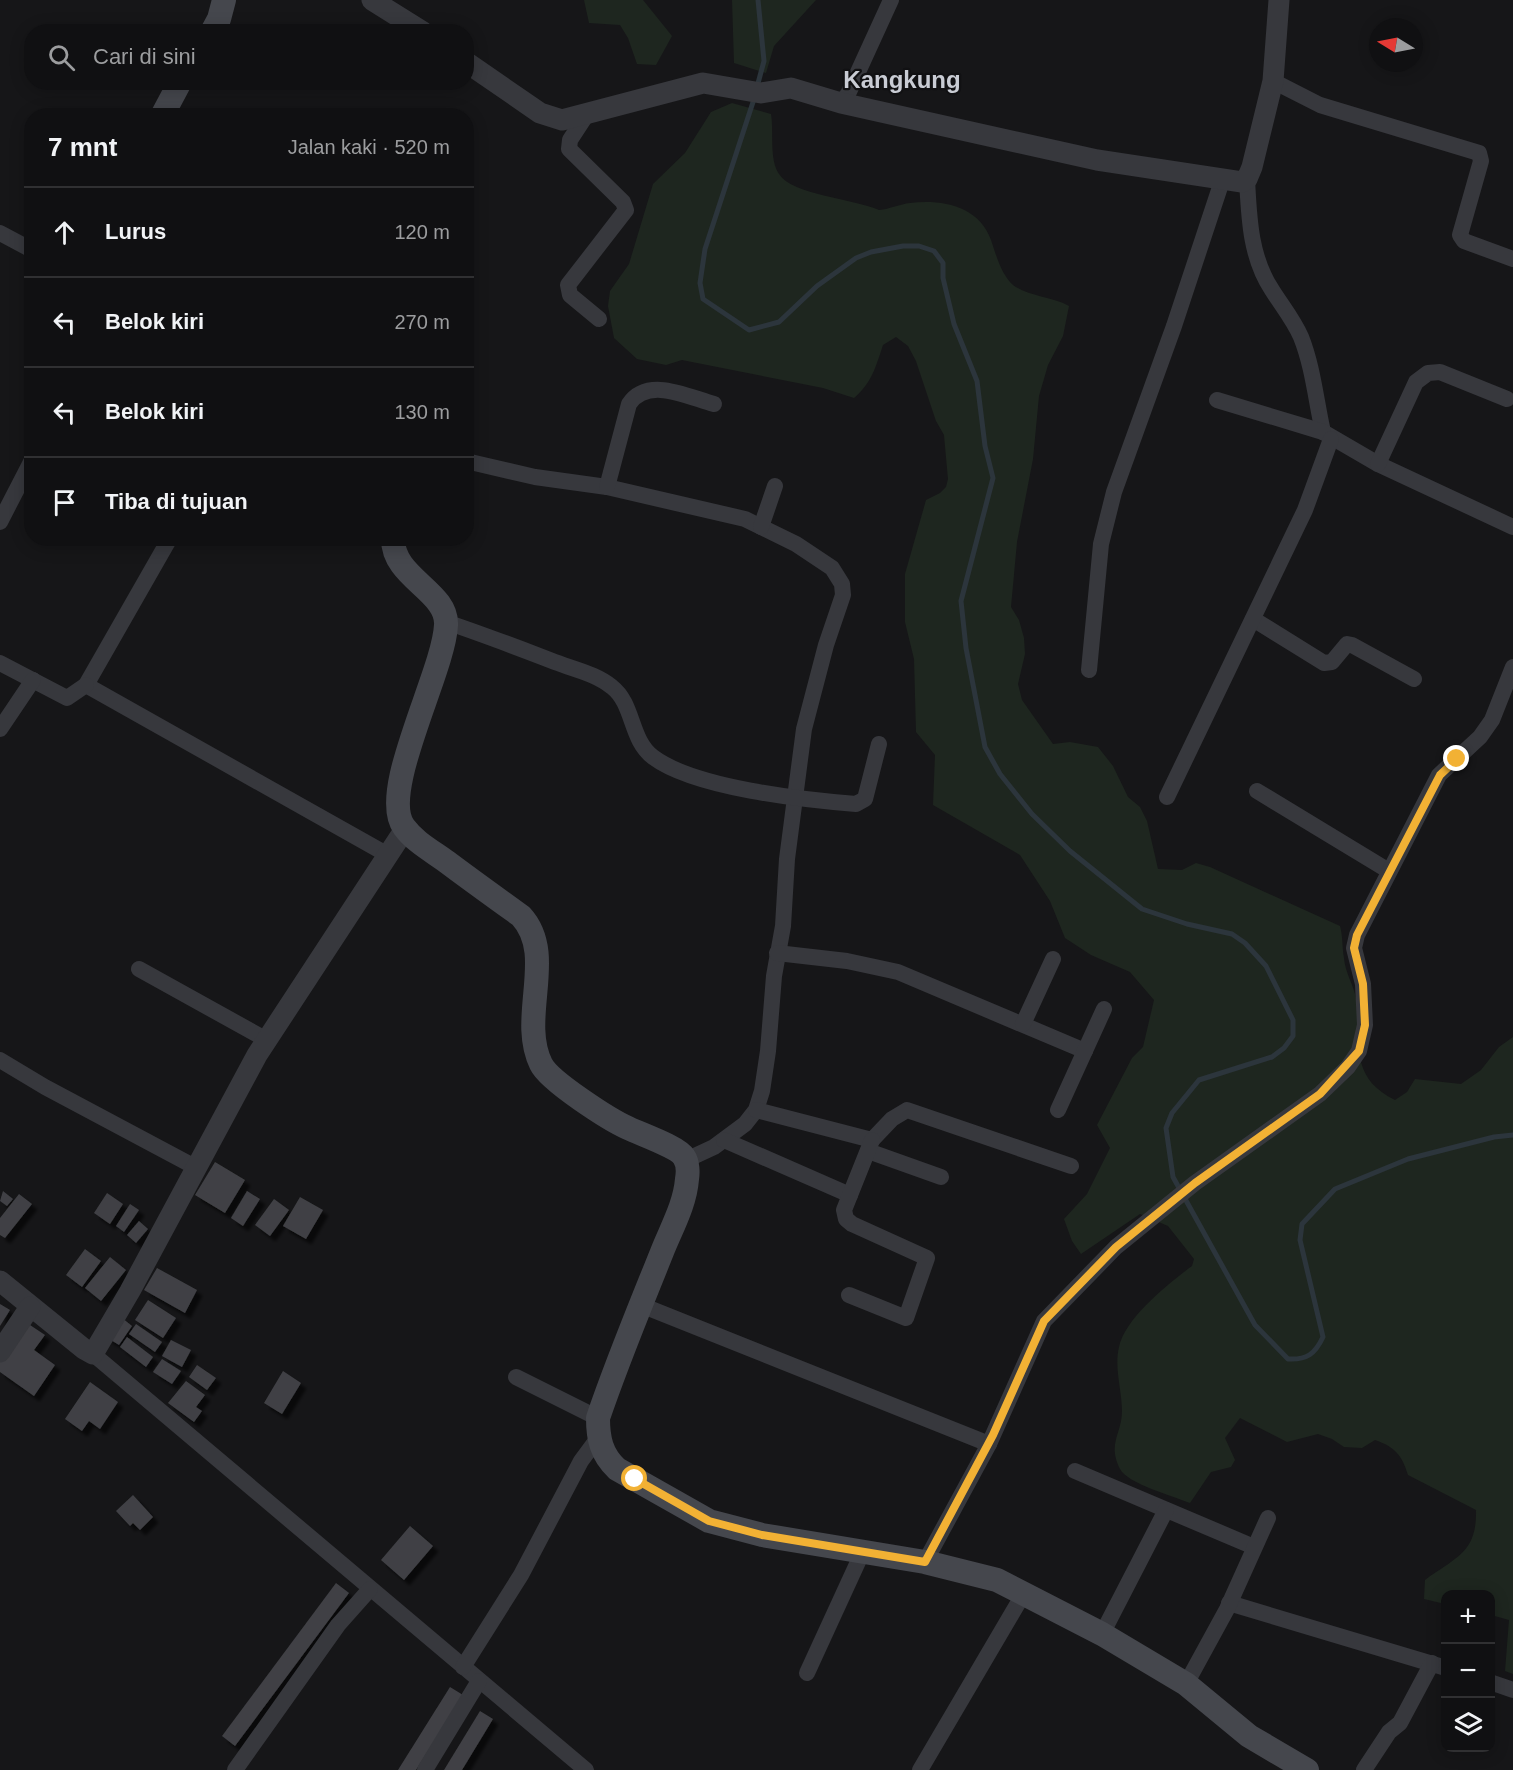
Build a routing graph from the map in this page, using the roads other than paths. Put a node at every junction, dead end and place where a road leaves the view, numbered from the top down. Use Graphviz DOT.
graph roads {
  1 [pos="224,0"];
  2 [pos="372,0"];
  3 [pos="891,0"];
  4 [pos="1279,0"];
  5 [pos="216,24"];
  6 [pos="410,24"];
  7 [pos="474,68"];
  8 [pos="1273,81"];
  9 [pos="176,90"];
  10 [pos="841,103"];
  11 [pos="166,108"];
  12 [pos="587,114"];
  13 [pos="1247,178"];
  14 [pos="1222,181"];
  15 [pos="0,233"];
  16 [pos="24,246"];
  17 [pos="1513,259"];
  18 [pos="599,319"];
  19 [pos="1507,399"];
  20 [pos="1217,400"];
  21 [pos="714,404"];
  22 [pos="1327,435"];
  23 [pos="474,463"];
  24 [pos="1378,464"];
  25 [pos="24,476"];
  26 [pos="775,486"];
  27 [pos="608,487"];
  28 [pos="0,522"];
  29 [pos="761,527"];
  30 [pos="1513,527"];
  31 [pos="165,546"];
  32 [pos="394,546"];
  33 [pos="1253,619"];
  34 [pos="447,622"];
  35 [pos="0,663"];
  36 [pos="1513,667"];
  37 [pos="1089,670"];
  38 [pos="1414,679"];
  39 [pos="33,680"];
  40 [pos="86,685"];
  41 [pos="0,729"];
  42 [pos="879,744"];
  43 [pos="1257,791"];
  44 [pos="1167,797"];
  45 [pos="795,799"];
  46 [pos="405,829"];
  47 [pos="388,855"];
  48 [pos="1389,871"];
  49 [pos="777,953"];
  50 [pos="1053,959"];
  51 [pos="139,969"];
  52 [pos="1104,1009"];
  53 [pos="1023,1024"];
  54 [pos="267,1040"];
  55 [pos="1085,1051"];
  56 [pos="0,1060"];
  57 [pos="756,1110"];
  58 [pos="1058,1110"];
  59 [pos="724,1140"];
  60 [pos="870,1146"];
  61 [pos="686,1160"];
  62 [pos="1071,1166"];
  63 [pos="197,1168"];
  64 [pos="941,1177"];
  65 [pos="850,1195"];
  66 [pos="0,1281"];
  67 [pos="849,1295"];
  68 [pos="641,1305"];
  69 [pos="30,1307"];
  70 [pos="0,1352"];
  71 [pos="93,1354"];
  72 [pos="516,1377"];
  73 [pos="598,1428"];
  74 [pos="989,1444"];
  75 [pos="1075,1471"];
  76 [pos="1166,1510"];
  77 [pos="1268,1518"];
  78 [pos="1254,1547"];
  79 [pos="862,1551"];
  80 [pos="925,1562"];
  81 [pos="370,1590"];
  82 [pos="1024,1593"];
  83 [pos="1229,1603"];
  84 [pos="1102,1634"];
  85 [pos="1439,1665"];
  86 [pos="463,1667"];
  87 [pos="807,1672"];
  88 [pos="479,1681"];
  89 [pos="1495,1683"];
  90 [pos="1186,1684"];
  91 [pos="1513,1690"];
  92 [pos="235,1770"];
  93 [pos="425,1770"];
  94 [pos="586,1770"];
  95 [pos="920,1770"];
  96 [pos="1307,1770"];
  97 [pos="1364,1770"];
  1 -- 5 [label="main road"];
  2 -- 6 [label="street"];
  3 -- 10 [label="street"];
  4 -- 8 [label="street"];
  7 -- 12 [label="street"];
  8 -- 13 [label="street"];
  8 -- 17 [label="street"];
  9 -- 11 [label="main road"];
  10 -- 12 [label="street"];
  10 -- 14 [label="street"];
  12 -- 18 [label="street"];
  13 -- 14 [label="street"];
  13 -- 22 [label="street"];
  14 -- 37 [label="street"];
  15 -- 16 [label="street"];
  19 -- 24 [label="street"];
  20 -- 22 [label="street"];
  21 -- 27 [label="street"];
  22 -- 24 [label="street"];
  22 -- 33 [label="street"];
  23 -- 27 [label="street"];
  24 -- 30 [label="street"];
  25 -- 28 [label="street"];
  26 -- 29 [label="street"];
  27 -- 29 [label="street"];
  29 -- 45 [label="street"];
  31 -- 40 [label="street"];
  32 -- 34 [label="main road"];
  33 -- 38 [label="street"];
  33 -- 44 [label="street"];
  34 -- 45 [label="street"];
  34 -- 46 [label="main road"];
  35 -- 39 [label="street"];
  36 -- 48 [label="street"];
  39 -- 40 [label="street"];
  39 -- 41 [label="street"];
  40 -- 47 [label="street"];
  42 -- 45 [label="street"];
  43 -- 48 [label="street"];
  45 -- 49 [label="street"];
  46 -- 47 [label="street"];
  46 -- 61 [label="main road"];
  47 -- 54 [label="street"];
  48 -- 74 [label="street"];
  49 -- 53 [label="street"];
  49 -- 57 [label="street"];
  50 -- 53 [label="street"];
  51 -- 54 [label="street"];
  52 -- 55 [label="street"];
  53 -- 55 [label="street"];
  54 -- 63 [label="street"];
  55 -- 58 [label="street"];
  56 -- 63 [label="street"];
  57 -- 59 [label="street"];
  57 -- 60 [label="street"];
  59 -- 61 [label="street"];
  59 -- 65 [label="street"];
  60 -- 62 [label="street"];
  60 -- 64 [label="street"];
  60 -- 65 [label="street"];
  61 -- 68 [label="main road"];
  63 -- 71 [label="street"];
  65 -- 67 [label="street"];
  66 -- 69 [label="street"];
  68 -- 73 [label="main road"];
  68 -- 74 [label="street"];
  69 -- 70 [label="street"];
  69 -- 71 [label="street"];
  71 -- 81 [label="street"];
  72 -- 73 [label="street"];
  73 -- 79 [label="main road"];
  73 -- 86 [label="street"];
  74 -- 80 [label="street"];
  75 -- 76 [label="street"];
  76 -- 78 [label="street"];
  76 -- 84 [label="street"];
  77 -- 78 [label="street"];
  78 -- 83 [label="street"];
  79 -- 80 [label="main road"];
  79 -- 87 [label="street"];
  80 -- 82 [label="main road"];
  81 -- 86 [label="street"];
  81 -- 92 [label="street"];
  82 -- 84 [label="main road"];
  82 -- 95 [label="street"];
  83 -- 85 [label="street"];
  83 -- 90 [label="street"];
  84 -- 90 [label="main road"];
  85 -- 97 [label="street"];
  86 -- 88 [label="street"];
  88 -- 93 [label="street"];
  88 -- 94 [label="street"];
  89 -- 91 [label="street"];
  90 -- 96 [label="main road"];
}
